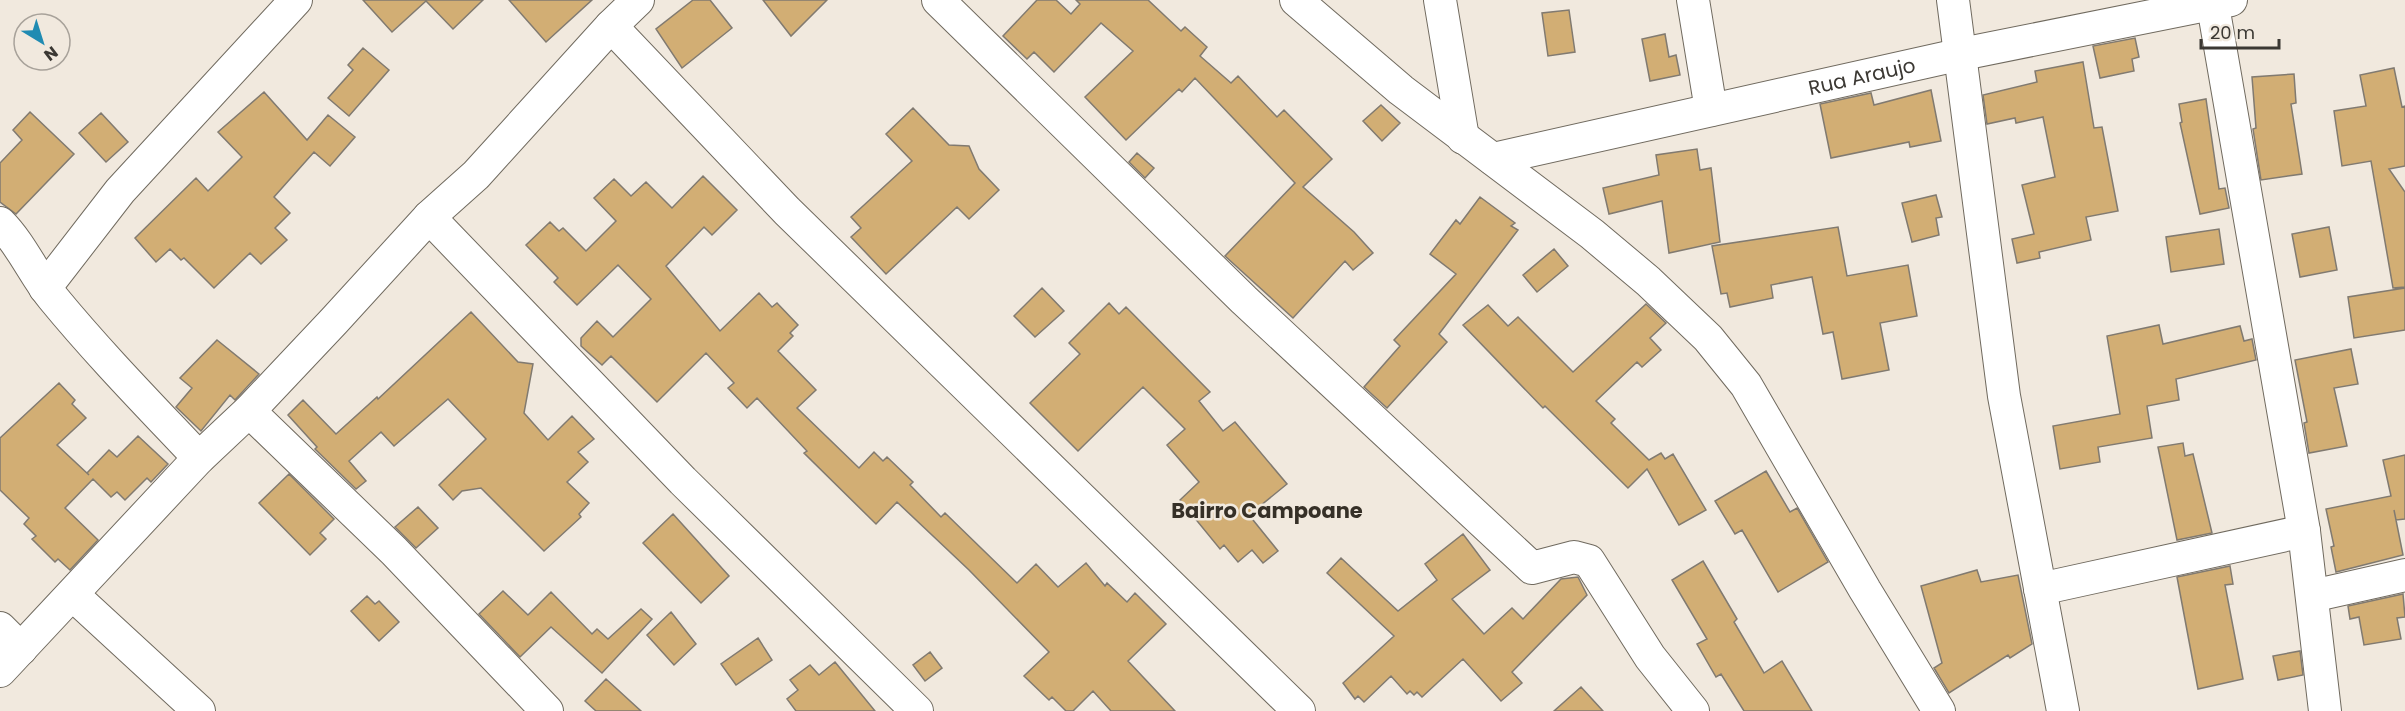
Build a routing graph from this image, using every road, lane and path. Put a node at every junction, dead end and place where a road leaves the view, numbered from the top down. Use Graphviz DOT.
graph roads {
  1 [pos="296,0"];
  2 [pos="638,0"];
  3 [pos="938,0"];
  4 [pos="1296,0"];
  5 [pos="1440,0"];
  6 [pos="1693,0"];
  7 [pos="1953,0"];
  8 [pos="2219,1"];
  9 [pos="611,26"];
  10 [pos="1962,54"];
  11 [pos="1711,110"];
  12 [pos="1463,138"];
  13 [pos="1493,159"];
  14 [pos="429,217"];
  15 [pos="0,223"];
  16 [pos="45,288"];
  17 [pos="249,411"];
  18 [pos="199,459"];
  19 [pos="2304,531"];
  20 [pos="2405,575"];
  21 [pos="2040,589"];
  22 [pos="73,595"];
  23 [pos="2312,596"];
  24 [pos="7,649"];
  25 [pos="199,711"];
  26 [pos="547,711"];
  27 [pos="917,711"];
  28 [pos="1299,711"];
  29 [pos="1693,711"];
  30 [pos="1939,711"];
  31 [pos="2063,711"];
  32 [pos="2325,711"];
  1 -- 16 [label="street"];
  2 -- 9 [label="street"];
  3 -- 29 [label="street"];
  4 -- 12 [label="street"];
  5 -- 12 [label="street"];
  6 -- 11 [label="street"];
  7 -- 10 [label="street"];
  8 -- 10 [label="street, Rua Araujo"];
  8 -- 19 [label="street"];
  9 -- 14 [label="street"];
  9 -- 28 [label="street"];
  10 -- 11 [label="street, Rua Araujo"];
  10 -- 21 [label="street"];
  11 -- 13 [label="street, Rua Araujo"];
  12 -- 13 [label="street"];
  13 -- 30 [label="street"];
  14 -- 17 [label="street"];
  14 -- 27 [label="street"];
  15 -- 16 [label="street"];
  16 -- 18 [label="street"];
  17 -- 18 [label="street"];
  17 -- 26 [label="street"];
  18 -- 22 [label="street"];
  19 -- 21 [label="street"];
  19 -- 23 [label="street"];
  20 -- 23 [label="street"];
  21 -- 31 [label="street"];
  22 -- 24 [label="street"];
  22 -- 25 [label="street"];
  23 -- 32 [label="street"];
}
